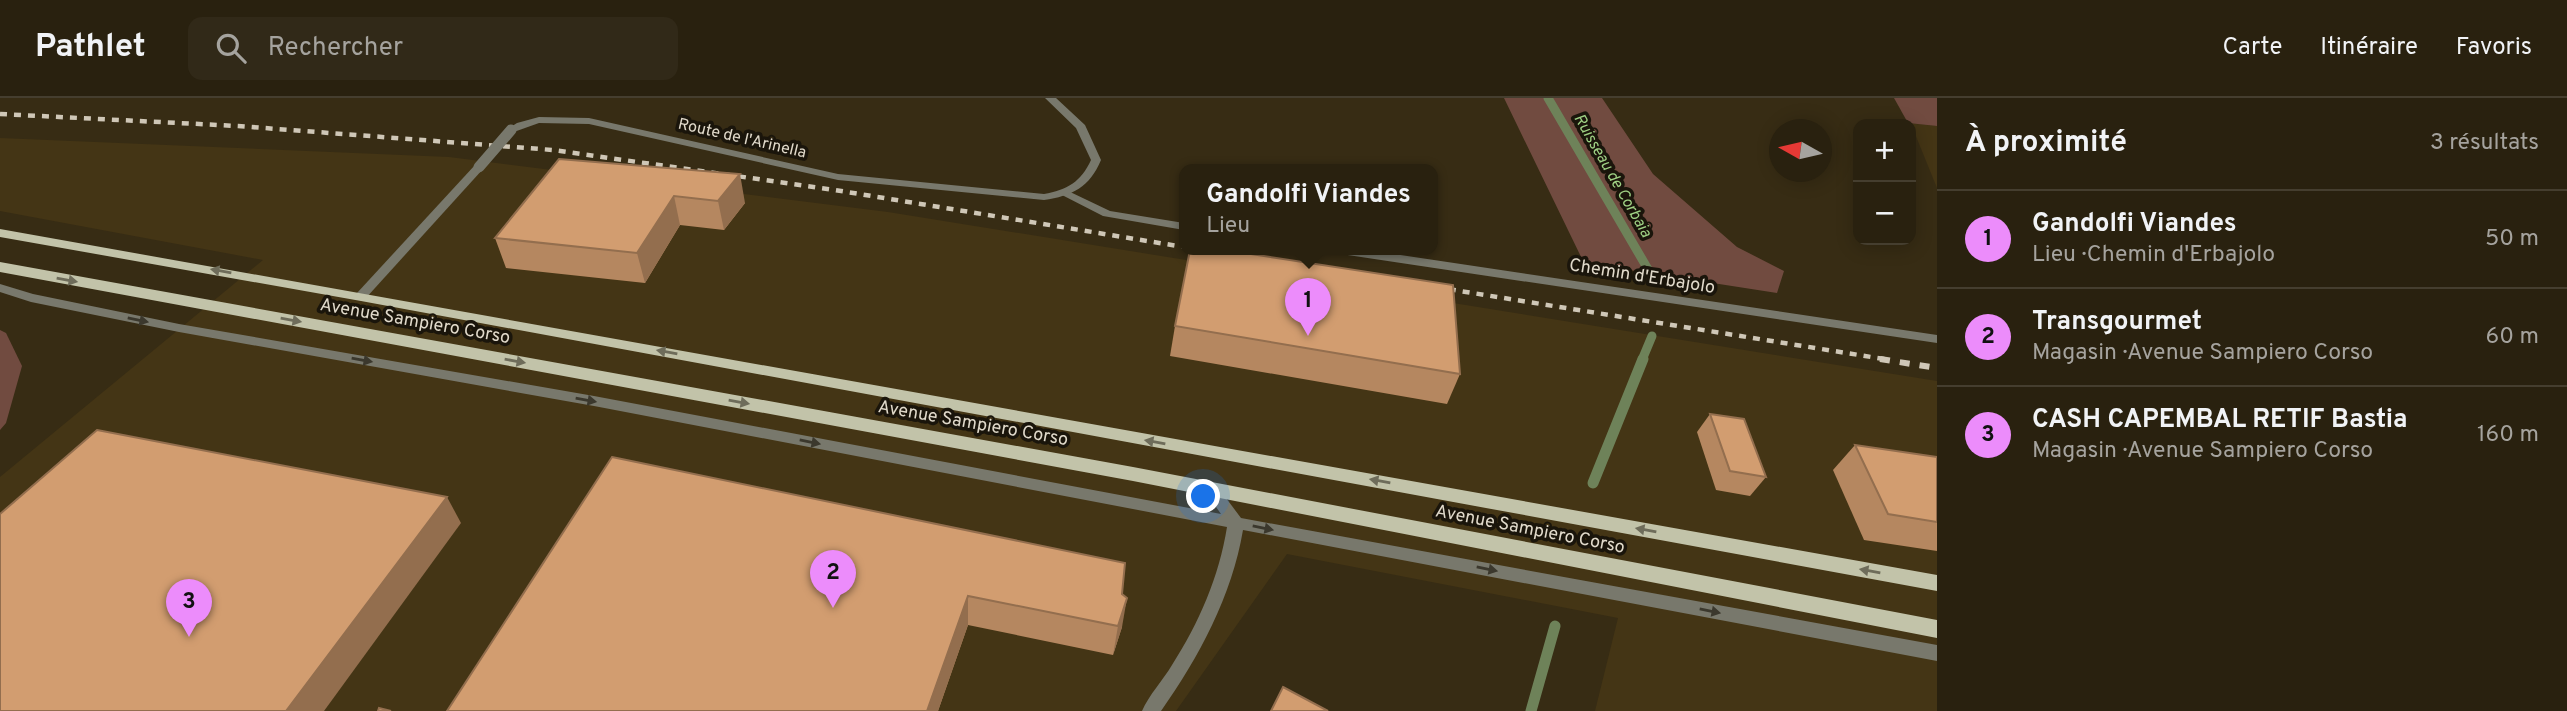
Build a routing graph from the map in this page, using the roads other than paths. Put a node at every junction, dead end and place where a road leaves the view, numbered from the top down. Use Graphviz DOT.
graph roads {
  1 [pos="1050,98"];
  2 [pos="1066,193"];
  3 [pos="1179,226"];
  4 [pos="0,233"];
  5 [pos="1374,255"];
  6 [pos="0,267"];
  7 [pos="0,288"];
  8 [pos="361,296"];
  9 [pos="1937,339"];
  10 [pos="1212,490"];
  11 [pos="1236,523"];
  12 [pos="1937,583"];
  13 [pos="1937,629"];
  14 [pos="1937,653"];
  15 [pos="1151,711"];
  1 -- 2 [label="street"];
  2 -- 3 [label="street"];
  2 -- 8 [label="street, Route de l'Arinella, bridge"];
  8 -- 4 [label="main road, Avenue Sampiero Corso, one-way"];
  5 -- 9 [label="street, Chemin d'Erbajolo"];
  6 -- 10 [label="main road, Avenue Sampiero Corso, one-way"];
  7 -- 11 [label="street, one-way"];
  12 -- 8 [label="main road, Avenue Sampiero Corso, one-way"];
  10 -- 11 [label="street"];
  10 -- 13 [label="main road, Avenue Sampiero Corso"];
  11 -- 14 [label="street, one-way"];
  11 -- 15 [label="street"];
}
